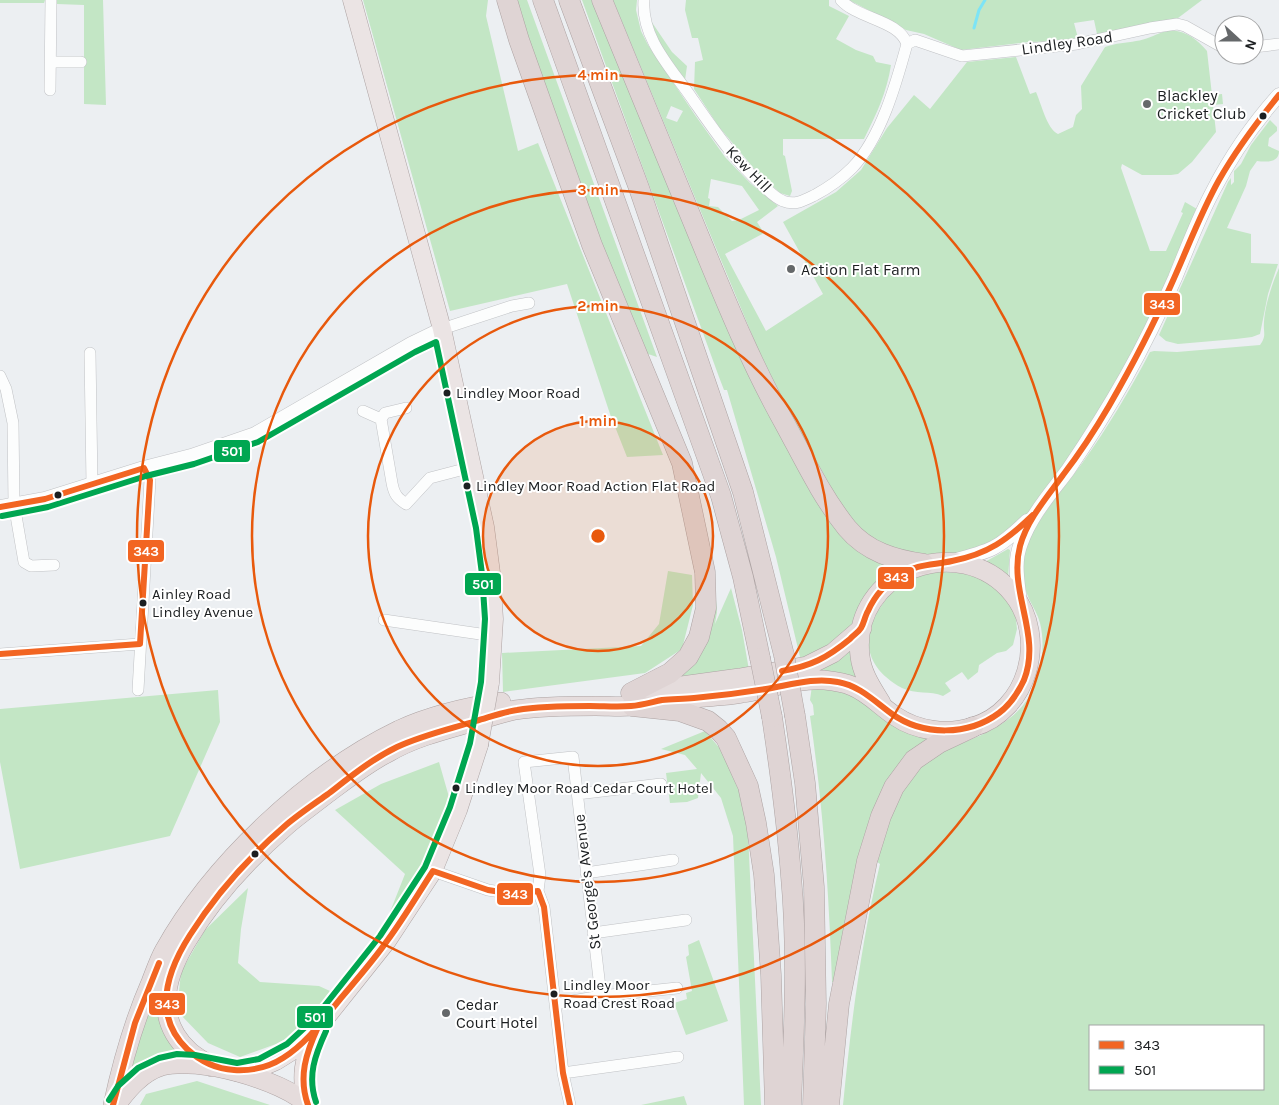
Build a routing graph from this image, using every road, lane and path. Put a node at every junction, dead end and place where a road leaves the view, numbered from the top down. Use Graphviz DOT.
graph roads {
  1 [pos="52,0"];
  2 [pos="352,0"];
  3 [pos="506,0"];
  4 [pos="543,0"];
  5 [pos="569,0"];
  6 [pos="602,0"];
  7 [pos="644,0"];
  8 [pos="841,0"];
  9 [pos="1214,42"];
  10 [pos="907,44"];
  11 [pos="1279,44"];
  12 [pos="1264,46"];
  13 [pos="51,62"];
  14 [pos="82,62"];
  15 [pos="50,90"];
  16 [pos="1279,95"];
  17 [pos="529,303"];
  18 [pos="442,329"];
  19 [pos="90,354"];
  20 [pos="0,376"];
  21 [pos="406,408"];
  22 [pos="363,411"];
  23 [pos="381,418"];
  24 [pos="472,466"];
  25 [pos="144,468"];
  26 [pos="92,485"];
  27 [pos="7,506"];
  28 [pos="1037,512"];
  29 [pos="950,562"];
  30 [pos="924,564"];
  31 [pos="54,565"];
  32 [pos="1021,606"];
  33 [pos="384,620"];
  34 [pos="862,628"];
  35 [pos="494,636"];
  36 [pos="140,644"];
  37 [pos="0,654"];
  38 [pos="138,690"];
  39 [pos="631,699"];
  40 [pos="881,703"];
  41 [pos="973,727"];
  42 [pos="661,784"];
  43 [pos="577,794"];
  44 [pos="673,861"];
  45 [pos="433,870"];
  46 [pos="586,873"];
  47 [pos="538,891"];
  48 [pos="686,920"];
  49 [pos="593,933"];
  50 [pos="677,988"];
  51 [pos="600,996"];
  52 [pos="555,1004"];
  53 [pos="320,1024"];
  54 [pos="678,1058"];
  55 [pos="212,1066"];
  56 [pos="238,1072"];
  57 [pos="563,1072"];
  58 [pos="308,1104"];
  59 [pos="114,1105"];
  60 [pos="570,1105"];
  61 [pos="776,1105"];
  62 [pos="791,1105"];
  63 [pos="813,1105"];
  64 [pos="829,1105"];
  1 -- 13 [label="street"];
  2 -- 18 [label="main road"];
  3 -- 39 [label="highway"];
  4 -- 62 [label="highway, bridge"];
  5 -- 63 [label="highway, bridge"];
  6 -- 30 [label="highway"];
  7 -- 10 [label="street, Kew Hill"];
  8 -- 10 [label="street"];
  9 -- 10 [label="street, Lindley Road"];
  11 -- 12 [label="street"];
  13 -- 14 [label="street"];
  13 -- 15 [label="street"];
  16 -- 28 [label="street"];
  17 -- 18 [label="street"];
  18 -- 24 [label="main road"];
  18 -- 25 [label="street"];
  19 -- 26 [label="street"];
  20 -- 27 [label="street"];
  21 -- 23 [label="street"];
  22 -- 23 [label="street"];
  23 -- 24 [label="street"];
  24 -- 35 [label="main road"];
  25 -- 26 [label="street"];
  25 -- 36 [label="street"];
  26 -- 27 [label="street"];
  27 -- 31 [label="street"];
  28 -- 29 [label="street"];
  28 -- 32 [label="street"];
  29 -- 30 [label="highway"];
  29 -- 32 [label="highway"];
  30 -- 34 [label="highway"];
  32 -- 41 [label="highway"];
  33 -- 35 [label="street"];
  34 -- 39 [label="highway"];
  34 -- 40 [label="highway"];
  35 -- 45 [label="main road, bridge"];
  36 -- 37 [label="street"];
  36 -- 38 [label="street"];
  39 -- 40 [label="highway"];
  39 -- 55 [label="highway"];
  39 -- 59 [label="highway"];
  39 -- 61 [label="highway"];
  40 -- 41 [label="highway"];
  41 -- 64 [label="highway"];
  42 -- 43 [label="street"];
  43 -- 46 [label="street, St George's Avenue"];
  43 -- 47 [label="street, St George's Avenue"];
  44 -- 46 [label="street"];
  45 -- 47 [label="street"];
  45 -- 53 [label="main road"];
  46 -- 49 [label="street, St George's Avenue"];
  47 -- 52 [label="street"];
  48 -- 49 [label="street"];
  49 -- 51 [label="street, St George's Avenue"];
  50 -- 51 [label="street"];
  51 -- 52 [label="street"];
  52 -- 57 [label="street"];
  53 -- 56 [label="main road"];
  53 -- 58 [label="main road"];
  54 -- 57 [label="street"];
  55 -- 56 [label="highway"];
  55 -- 59 [label="highway"];
  56 -- 58 [label="highway"];
  57 -- 60 [label="street"];
}
